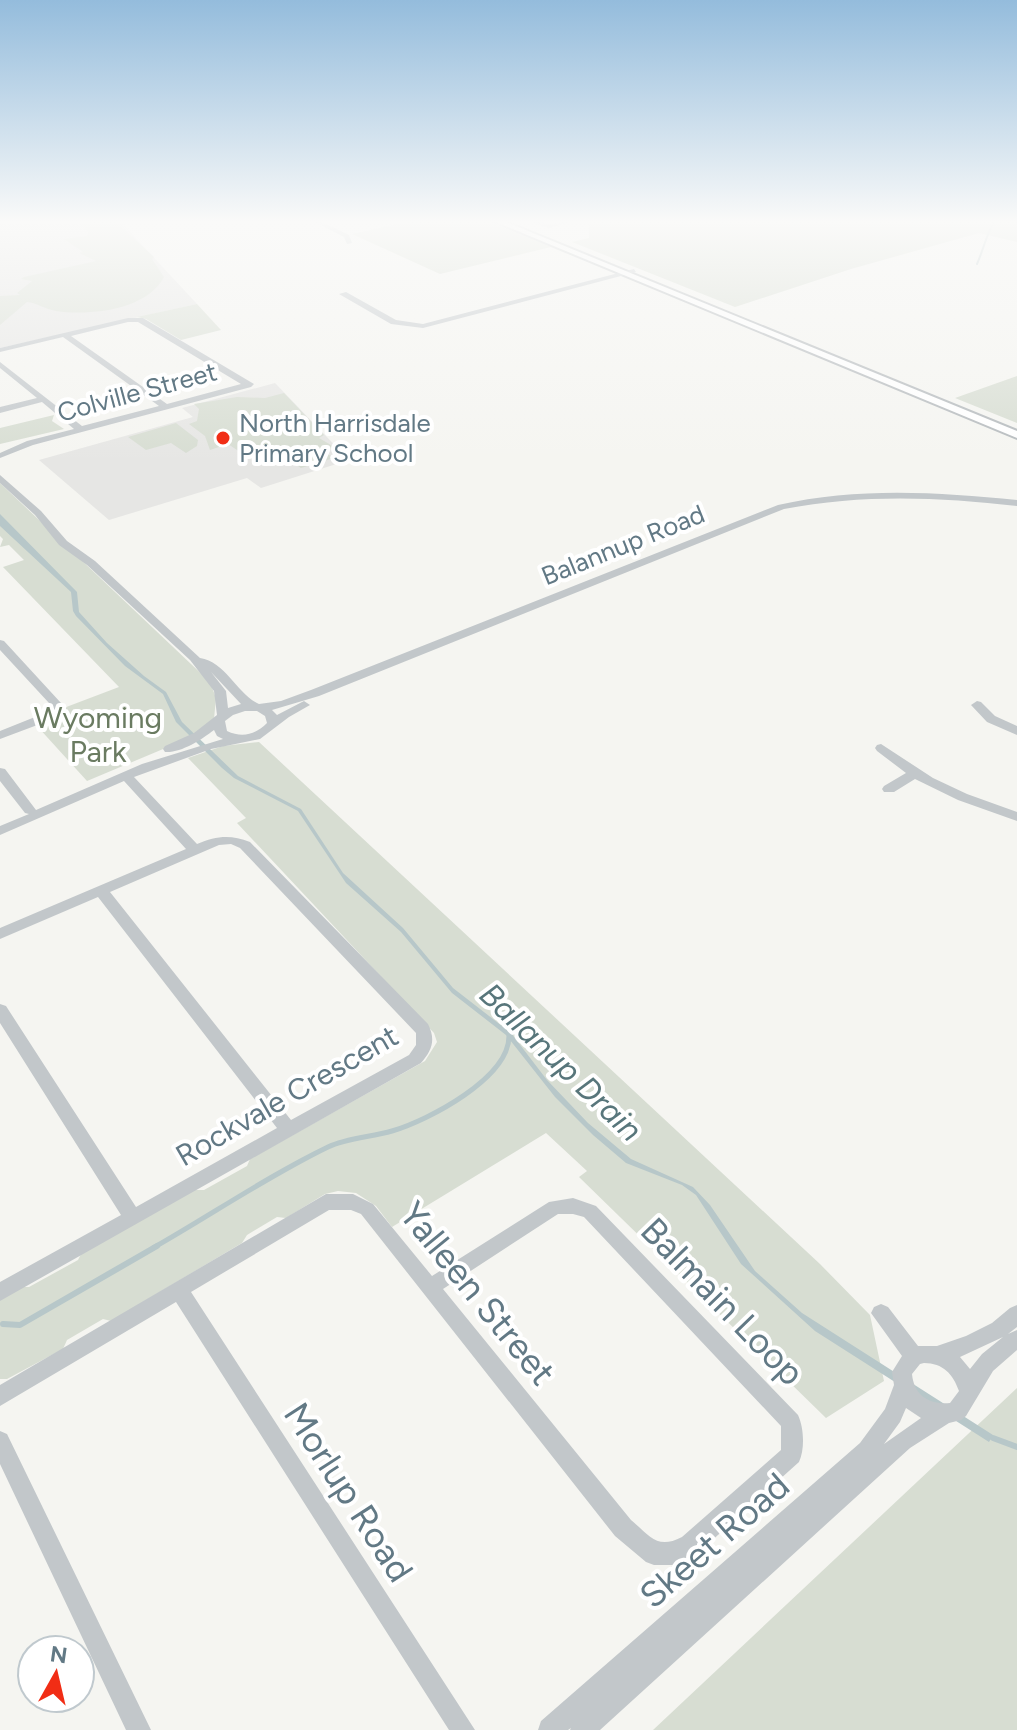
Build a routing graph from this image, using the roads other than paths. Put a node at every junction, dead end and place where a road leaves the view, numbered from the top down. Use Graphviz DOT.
graph roads {
  1 [pos="355,301"];
  2 [pos="520,301"];
  3 [pos="698,301"];
  4 [pos="702,301"];
  5 [pos="65,335"];
  6 [pos="0,350"];
  7 [pos="0,364"];
  8 [pos="44,399"];
  9 [pos="166,407"];
  10 [pos="0,410"];
  11 [pos="1017,427"];
  12 [pos="81,430"];
  13 [pos="1017,435"];
  14 [pos="30,443"];
  15 [pos="0,448"];
  16 [pos="0,456"];
  17 [pos="0,478"];
  18 [pos="1017,506"];
  19 [pos="728,530"];
  20 [pos="0,643"];
  21 [pos="194,658"];
  22 [pos="6,659"];
  23 [pos="977,705"];
  24 [pos="256,708"];
  25 [pos="221,718"];
  26 [pos="271,727"];
  27 [pos="1017,731"];
  28 [pos="0,735"];
  29 [pos="238,739"];
  30 [pos="881,748"];
  31 [pos="0,772"];
  32 [pos="914,774"];
  33 [pos="127,777"];
  34 [pos="889,789"];
  35 [pos="30,810"];
  36 [pos="1017,817"];
  37 [pos="0,822"];
  38 [pos="0,831"];
  39 [pos="195,851"];
  40 [pos="101,891"];
  41 [pos="0,934"];
  42 [pos="0,1010"];
  43 [pos="6,1032"];
  44 [pos="289,1130"];
  45 [pos="133,1218"];
  46 [pos="430,1287"];
  47 [pos="179,1290"];
  48 [pos="0,1292"];
  49 [pos="881,1313"];
  50 [pos="1017,1314"];
  51 [pos="1017,1339"];
  52 [pos="937,1355"];
  53 [pos="914,1356"];
  54 [pos="903,1387"];
  55 [pos="969,1390"];
  56 [pos="0,1396"];
  57 [pos="944,1415"];
  58 [pos="0,1441"];
  59 [pos="654,1554"];
  60 [pos="139,1730"];
  61 [pos="463,1730"];
  62 [pos="550,1730"];
  63 [pos="582,1730"];
  1 -- 2 [label="street"];
  3 -- 13 [label="main road"];
  4 -- 11 [label="main road"];
  5 -- 6 [label="street"];
  5 -- 9 [label="street"];
  5 -- 9 [label="street, Colville Street"];
  7 -- 8 [label="street"];
  8 -- 10 [label="street"];
  8 -- 12 [label="street"];
  9 -- 12 [label="street, Colville Street"];
  12 -- 14 [label="street, Colville Street"];
  14 -- 15 [label="street, Colville Street"];
  14 -- 16 [label="street, Colville Street"];
  15 -- 16 [label="street"];
  17 -- 21 [label="street"];
  18 -- 19 [label="street, Balannup Road"];
  19 -- 24 [label="street, Balannup Road"];
  19 -- 26 [label="street, Balannup Road"];
  20 -- 22 [label="street"];
  21 -- 24 [label="street"];
  21 -- 25 [label="street"];
  22 -- 28 [label="street"];
  23 -- 27 [label="street"];
  24 -- 25 [label="street, Balannup Road"];
  24 -- 26 [label="street"];
  25 -- 29 [label="street"];
  25 -- 35 [label="street, Balannup Road"];
  26 -- 29 [label="street, Balannup Road"];
  29 -- 33 [label="street, Balannup Road"];
  30 -- 32 [label="street"];
  31 -- 35 [label="street"];
  32 -- 34 [label="street"];
  32 -- 36 [label="street"];
  33 -- 38 [label="street, Balannup Road"];
  33 -- 39 [label="street"];
  35 -- 37 [label="street, Balannup Road"];
  39 -- 40 [label="street, Rockvale Crescent"];
  39 -- 44 [label="street, Rockvale Crescent"];
  40 -- 41 [label="street, Rockvale Crescent"];
  40 -- 44 [label="street"];
  42 -- 43 [label="street"];
  43 -- 45 [label="street"];
  44 -- 45 [label="street, Rockvale Crescent"];
  45 -- 48 [label="street, Rockvale Crescent"];
  46 -- 47 [label="street, Yalleen Street"];
  46 -- 59 [label="street, Yalleen Street"];
  46 -- 59 [label="street, Balmain Loop"];
  47 -- 56 [label="street, Yalleen Street"];
  47 -- 61 [label="street, Morlup Road"];
  49 -- 53 [label="street"];
  50 -- 52 [label="street"];
  51 -- 55 [label="street"];
  52 -- 53 [label="street"];
  52 -- 55 [label="street"];
  53 -- 54 [label="street"];
  54 -- 57 [label="street"];
  54 -- 62 [label="street, Skeet Road"];
  55 -- 57 [label="street"];
  57 -- 63 [label="street, Skeet Road"];
  58 -- 60 [label="street"];
}
